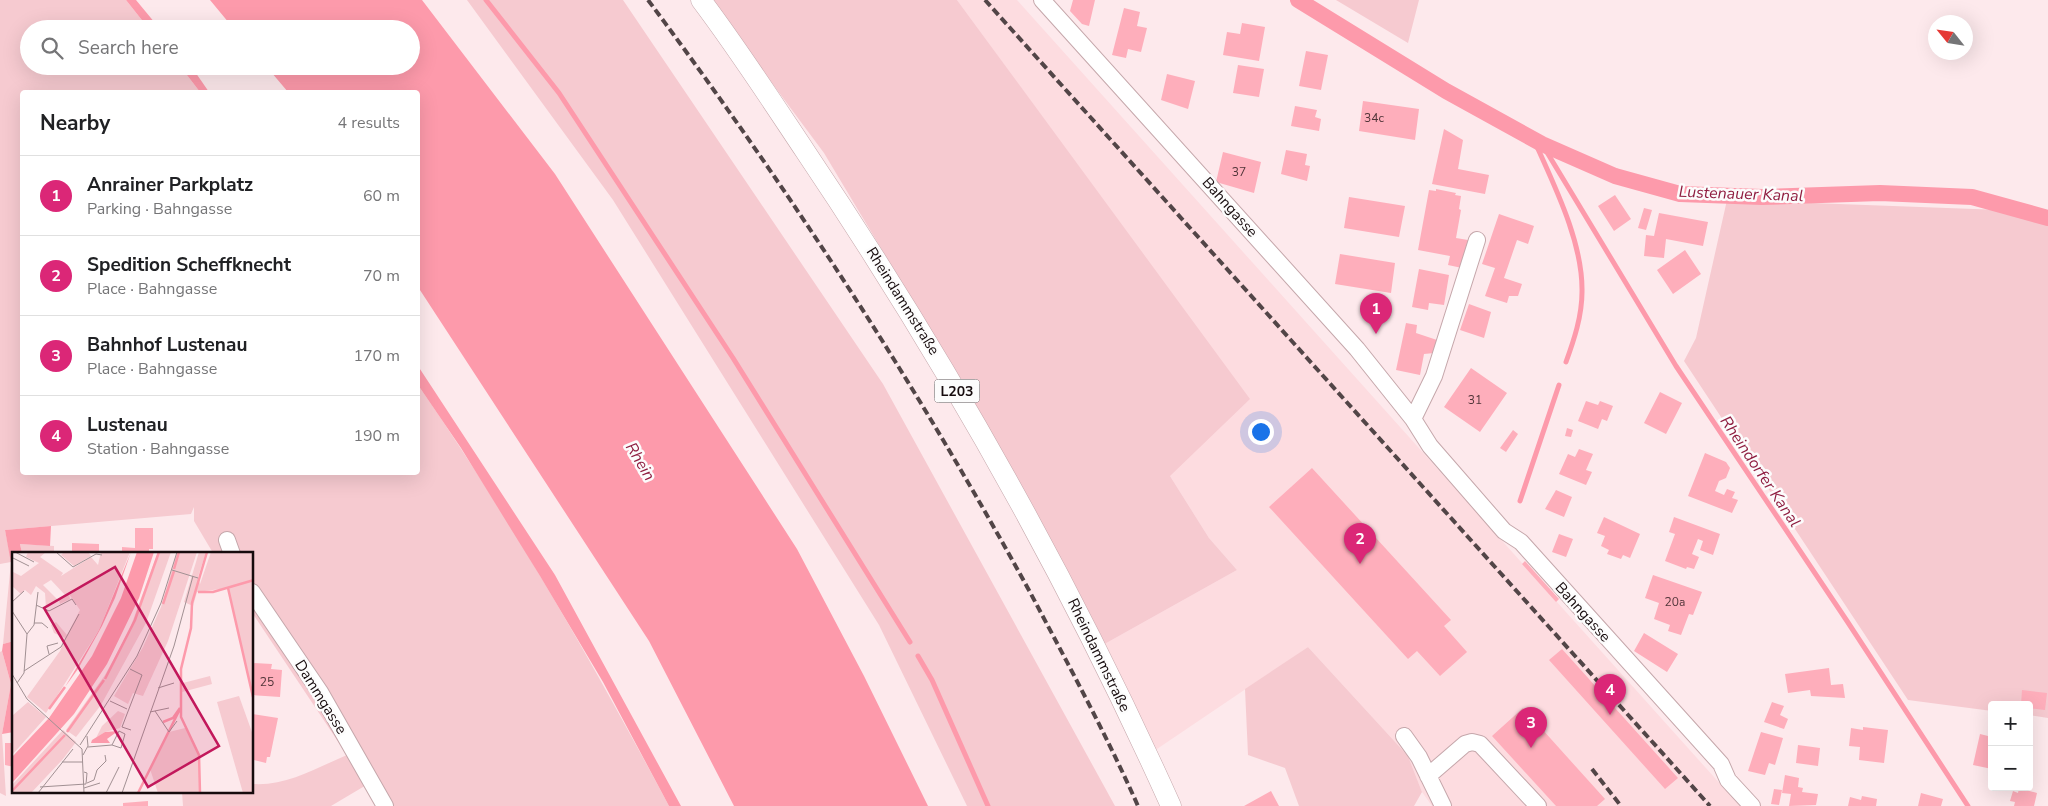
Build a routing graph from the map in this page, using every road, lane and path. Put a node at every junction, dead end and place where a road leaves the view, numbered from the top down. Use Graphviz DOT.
graph roads {
  1 [pos="702,0"];
  2 [pos="1042,0"];
  3 [pos="1477,240"];
  4 [pos="1413,419"];
  5 [pos="254,595"];
  6 [pos="1404,736"];
  7 [pos="1428,776"];
  8 [pos="385,806"];
  9 [pos="1171,806"];
  10 [pos="1444,806"];
  11 [pos="1538,806"];
  12 [pos="1752,806"];
  1 -- 9 [label="main road, Rheindammstraße / L203"];
  2 -- 4 [label="street, Bahngasse"];
  3 -- 4 [label="street"];
  4 -- 12 [label="street, Bahngasse"];
  5 -- 8 [label="street, Dammgasse"];
  6 -- 7 [label="street"];
  7 -- 10 [label="street"];
  7 -- 11 [label="street"];
}
